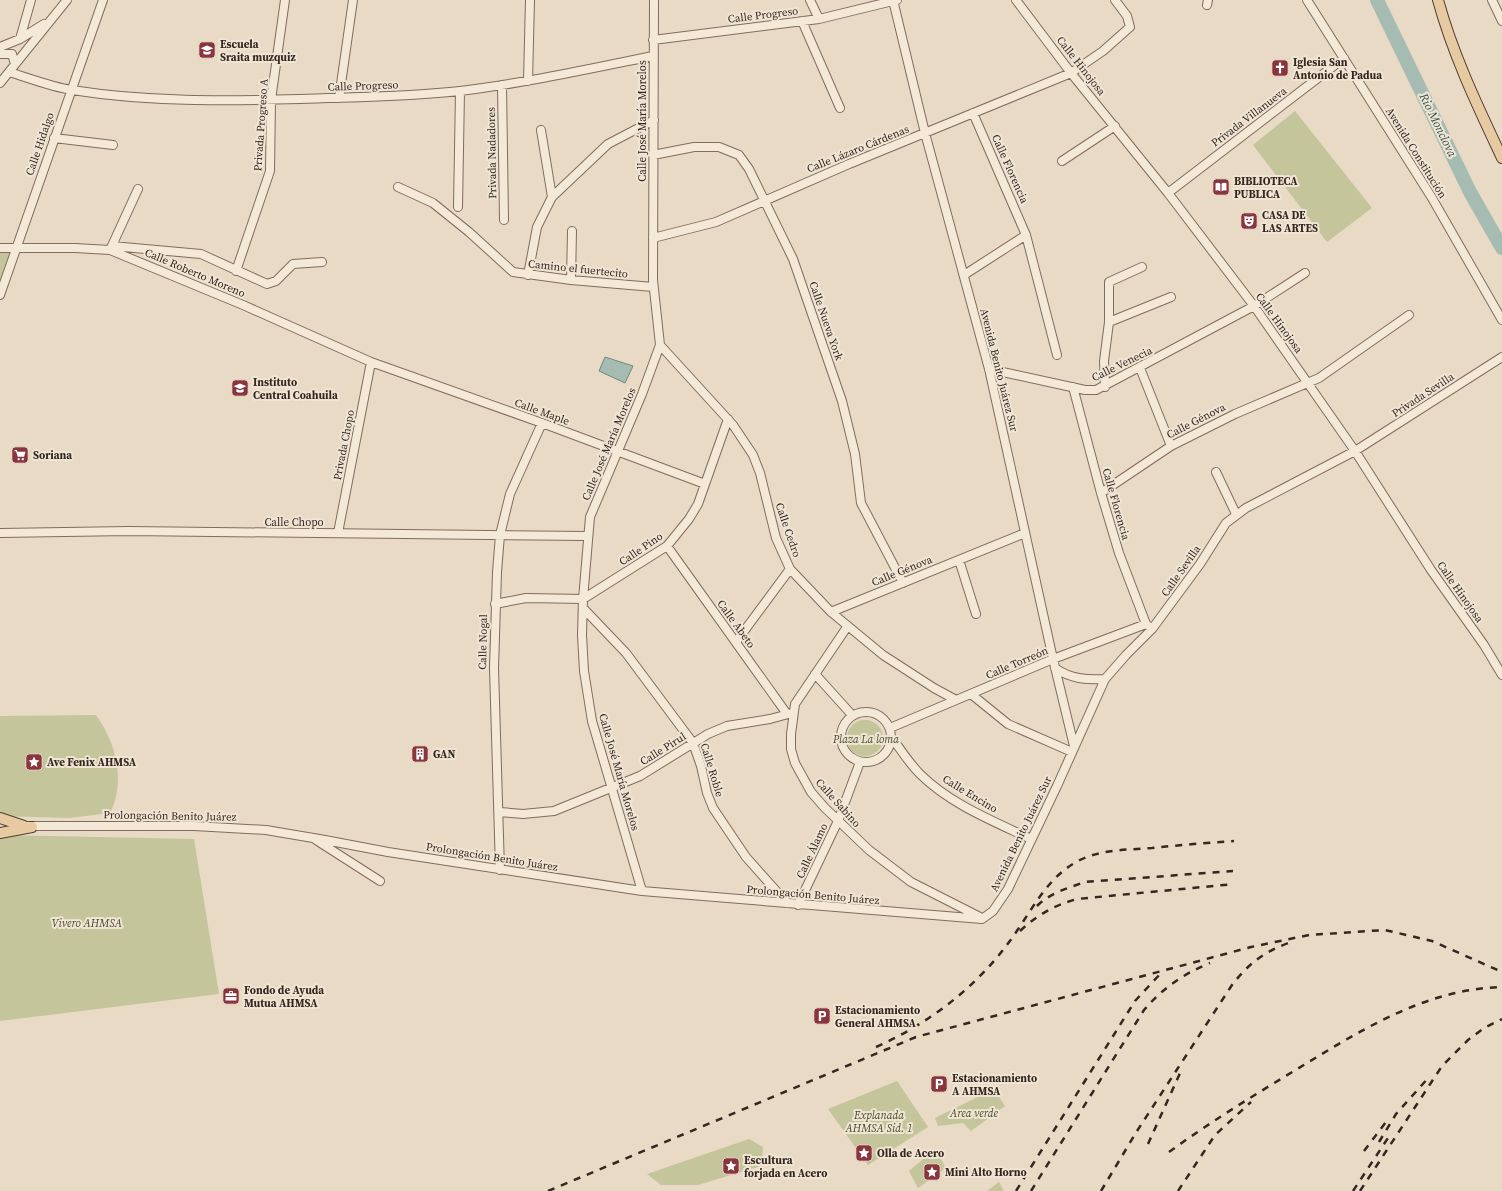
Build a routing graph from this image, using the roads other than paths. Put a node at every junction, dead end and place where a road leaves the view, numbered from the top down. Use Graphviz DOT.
graph roads {
  1 [pos="31,0"];
  2 [pos="67,0"];
  3 [pos="103,0"];
  4 [pos="285,0"];
  5 [pos="353,0"];
  6 [pos="530,0"];
  7 [pos="654,0"];
  8 [pos="810,0"];
  9 [pos="895,0"];
  10 [pos="1016,0"];
  11 [pos="1115,0"];
  12 [pos="1307,0"];
  13 [pos="1438,0"];
  14 [pos="1492,0"];
  15 [pos="51,19"];
  16 [pos="819,19"];
  17 [pos="802,21"];
  18 [pos="1502,21"];
  19 [pos="20,39"];
  20 [pos="653,40"];
  21 [pos="0,47"];
  22 [pos="0,54"];
  23 [pos="653,56"];
  24 [pos="1344,58"];
  25 [pos="15,64"];
  26 [pos="9,72"];
  27 [pos="1071,74"];
  28 [pos="528,81"];
  29 [pos="0,84"];
  30 [pos="502,85"];
  31 [pos="70,90"];
  32 [pos="460,91"];
  33 [pos="339,98"];
  34 [pos="271,100"];
  35 [pos="840,108"];
  36 [pos="973,113"];
  37 [pos="654,120"];
  38 [pos="1115,126"];
  39 [pos="541,130"];
  40 [pos="925,133"];
  41 [pos="54,138"];
  42 [pos="113,145"];
  43 [pos="653,155"];
  44 [pos="1502,158"];
  45 [pos="1062,161"];
  46 [pos="398,187"];
  47 [pos="138,189"];
  48 [pos="1168,193"];
  49 [pos="552,197"];
  50 [pos="765,201"];
  51 [pos="458,207"];
  52 [pos="504,220"];
  53 [pos="572,231"];
  54 [pos="1026,235"];
  55 [pos="652,238"];
  56 [pos="0,248"];
  57 [pos="16,248"];
  58 [pos="111,248"];
  59 [pos="322,262"];
  60 [pos="1142,267"];
  61 [pos="236,271"];
  62 [pos="1305,273"];
  63 [pos="528,275"];
  64 [pos="964,275"];
  65 [pos="571,280"];
  66 [pos="653,287"];
  67 [pos="0,296"];
  68 [pos="1172,297"];
  69 [pos="1254,306"];
  70 [pos="1409,315"];
  71 [pos="1502,320"];
  72 [pos="1109,322"];
  73 [pos="660,345"];
  74 [pos="1057,355"];
  75 [pos="1502,357"];
  76 [pos="371,362"];
  77 [pos="1140,368"];
  78 [pos="989,369"];
  79 [pos="1309,384"];
  80 [pos="1073,387"];
  81 [pos="1105,387"];
  82 [pos="728,419"];
  83 [pos="542,423"];
  84 [pos="1171,446"];
  85 [pos="618,451"];
  86 [pos="1356,451"];
  87 [pos="1216,472"];
  88 [pos="705,484"];
  89 [pos="1101,493"];
  90 [pos="1236,514"];
  91 [pos="0,533"];
  92 [pos="338,533"];
  93 [pos="1025,533"];
  94 [pos="500,535"];
  95 [pos="587,536"];
  96 [pos="667,546"];
  97 [pos="959,560"];
  98 [pos="790,569"];
  99 [pos="904,583"];
  100 [pos="495,604"];
  101 [pos="583,604"];
  102 [pos="831,612"];
  103 [pos="976,614"];
  104 [pos="1149,626"];
  105 [pos="847,627"];
  106 [pos="736,642"];
  107 [pos="1053,659"];
  108 [pos="1055,668"];
  109 [pos="815,674"];
  110 [pos="1502,675"];
  111 [pos="1105,679"];
  112 [pos="971,694"];
  113 [pos="956,700"];
  114 [pos="789,714"];
  115 [pos="852,715"];
  116 [pos="890,728"];
  117 [pos="892,738"];
  118 [pos="694,743"];
  119 [pos="1073,749"];
  120 [pos="860,762"];
  121 [pos="610,789"];
  122 [pos="500,812"];
  123 [pos="0,818"];
  124 [pos="838,821"];
  125 [pos="28,826"];
  126 [pos="0,828"];
  127 [pos="0,833"];
  128 [pos="312,837"];
  129 [pos="1031,839"];
  130 [pos="500,870"];
  131 [pos="380,881"];
  132 [pos="642,891"];
  133 [pos="787,903"];
  134 [pos="798,905"];
  135 [pos="982,919"];
  1 -- 19 [label="street"];
  2 -- 15 [label="street"];
  3 -- 31 [label="street, Calle Hidalgo"];
  4 -- 34 [label="street, Privada Progreso A"];
  5 -- 33 [label="street"];
  6 -- 28 [label="street"];
  7 -- 20 [label="street, Calle José María Morelos"];
  8 -- 16 [label="street"];
  9 -- 16 [label="street, Calle Progreso"];
  9 -- 40 [label="street, Avenida Benito Juárez Sur"];
  10 -- 27 [label="street, Calle Hinojosa"];
  11 -- 27 [label="street, Calle Lázaro Cárdenas"];
  12 -- 24 [label="street, Avenida Constitución"];
  13 -- 44 [label="main road"];
  14 -- 18 [label="street"];
  15 -- 19 [label="street"];
  15 -- 25 [label="street"];
  16 -- 17 [label="street, Calle Progreso"];
  17 -- 20 [label="street, Calle Progreso"];
  17 -- 35 [label="street"];
  19 -- 21 [label="street"];
  20 -- 23 [label="street, Calle José María Morelos"];
  22 -- 25 [label="street"];
  23 -- 28 [label="street, Calle Progreso"];
  23 -- 37 [label="street, Calle José María Morelos"];
  24 -- 48 [label="street, Privada Villanueva"];
  24 -- 71 [label="street, Avenida Constitución"];
  25 -- 26 [label="street"];
  26 -- 29 [label="street"];
  26 -- 31 [label="street, Calle Progreso"];
  27 -- 36 [label="street, Calle Lázaro Cárdenas"];
  27 -- 38 [label="street, Calle Hinojosa"];
  28 -- 30 [label="street, Calle Progreso"];
  30 -- 32 [label="street, Calle Progreso"];
  30 -- 52 [label="street, Privada Nadadores"];
  31 -- 34 [label="street, Calle Progreso"];
  31 -- 41 [label="street, Calle Hidalgo"];
  32 -- 33 [label="street, Calle Progreso"];
  32 -- 51 [label="street"];
  33 -- 34 [label="street, Calle Progreso"];
  34 -- 61 [label="street, Privada Progreso A"];
  36 -- 40 [label="street, Calle Lázaro Cárdenas"];
  36 -- 54 [label="street, Calle Florencia"];
  37 -- 43 [label="street, Calle José María Morelos"];
  37 -- 49 [label="street"];
  38 -- 45 [label="street"];
  38 -- 48 [label="street, Calle Hinojosa"];
  39 -- 49 [label="street"];
  40 -- 50 [label="street, Calle Lázaro Cárdenas"];
  40 -- 64 [label="street, Avenida Benito Juárez Sur"];
  41 -- 42 [label="street"];
  41 -- 57 [label="street, Calle Hidalgo"];
  43 -- 50 [label="street, Calle Nueva York"];
  43 -- 55 [label="street, Calle José María Morelos"];
  46 -- 63 [label="street, Camino el fuertecito"];
  47 -- 58 [label="street"];
  48 -- 69 [label="street, Calle Hinojosa"];
  49 -- 63 [label="street"];
  50 -- 55 [label="street, Calle Lázaro Cárdenas"];
  50 -- 99 [label="street, Calle Nueva York"];
  53 -- 65 [label="street"];
  54 -- 64 [label="street"];
  54 -- 74 [label="street, Calle Florencia"];
  55 -- 66 [label="street, Calle José María Morelos"];
  56 -- 57 [label="street, Calle Roberto Moreno"];
  57 -- 58 [label="street, Calle Roberto Moreno"];
  57 -- 67 [label="street, Calle Hidalgo"];
  58 -- 61 [label="street"];
  58 -- 76 [label="street, Calle Roberto Moreno"];
  59 -- 61 [label="street"];
  60 -- 72 [label="street"];
  62 -- 69 [label="street, Calle Venecia"];
  63 -- 65 [label="street, Camino el fuertecito"];
  64 -- 78 [label="street, Avenida Benito Juárez Sur"];
  65 -- 66 [label="street, Camino el fuertecito"];
  66 -- 73 [label="street, Calle José María Morelos"];
  68 -- 72 [label="street"];
  69 -- 77 [label="street, Calle Venecia"];
  69 -- 79 [label="street, Calle Hinojosa"];
  70 -- 79 [label="street, Calle Génova"];
  72 -- 81 [label="street"];
  73 -- 82 [label="street, Calle Cedro"];
  73 -- 85 [label="street, Calle José María Morelos"];
  75 -- 86 [label="street, Privada Sevilla"];
  76 -- 83 [label="street, Calle Maple"];
  76 -- 92 [label="street, Privada Chopo"];
  77 -- 81 [label="street, Calle Venecia"];
  77 -- 84 [label="street"];
  78 -- 80 [label="street, Calle Venecia"];
  78 -- 93 [label="street, Avenida Benito Juárez Sur"];
  79 -- 84 [label="street, Calle Génova"];
  79 -- 86 [label="street, Calle Hinojosa"];
  80 -- 81 [label="street, Calle Venecia"];
  80 -- 89 [label="street, Calle Florencia"];
  82 -- 88 [label="street, Calle Pino"];
  82 -- 98 [label="street, Calle Cedro"];
  83 -- 85 [label="street, Calle Maple"];
  83 -- 94 [label="street, Calle Nogal"];
  84 -- 89 [label="street, Calle Génova"];
  85 -- 88 [label="street, Calle Maple"];
  85 -- 95 [label="street, Calle José María Morelos"];
  86 -- 90 [label="street, Calle Sevilla"];
  86 -- 110 [label="street, Calle Hinojosa"];
  87 -- 90 [label="street"];
  88 -- 96 [label="street, Calle Pino"];
  89 -- 104 [label="street, Calle Florencia"];
  90 -- 104 [label="street, Calle Sevilla"];
  91 -- 92 [label="street, Calle Chopo"];
  92 -- 94 [label="street, Calle Chopo"];
  93 -- 97 [label="street, Calle Génova"];
  93 -- 107 [label="street, Avenida Benito Juárez Sur"];
  94 -- 95 [label="street, Calle Chopo"];
  94 -- 100 [label="street, Calle Nogal"];
  95 -- 101 [label="street, Calle José María Morelos"];
  96 -- 101 [label="street, Calle Pino"];
  96 -- 106 [label="street, Calle Abeto"];
  97 -- 99 [label="street, Calle Génova"];
  97 -- 103 [label="street"];
  98 -- 102 [label="street, Calle Cedro"];
  98 -- 106 [label="street"];
  99 -- 102 [label="street, Calle Génova"];
  100 -- 101 [label="street"];
  100 -- 122 [label="street, Calle Nogal"];
  101 -- 118 [label="street, Calle Roble"];
  101 -- 121 [label="street, Calle José María Morelos"];
  102 -- 105 [label="street, Calle Cedro"];
  104 -- 107 [label="street, Calle Torreón"];
  104 -- 111 [label="street, Calle Sevilla"];
  105 -- 109 [label="street, Calle Sabino"];
  105 -- 113 [label="street, Calle Cedro"];
  106 -- 114 [label="street, Calle Abeto"];
  107 -- 108 [label="street, Avenida Benito Juárez Sur"];
  107 -- 112 [label="street, Calle Torreón"];
  108 -- 111 [label="street"];
  108 -- 119 [label="street, Avenida Benito Juárez Sur"];
  109 -- 114 [label="street, Calle Sabino"];
  109 -- 115 [label="street"];
  111 -- 119 [label="street, Calle Sevilla"];
  112 -- 113 [label="street, Calle Torreón"];
  112 -- 119 [label="street"];
  113 -- 116 [label="street, Calle Torreón"];
  114 -- 118 [label="street, Calle Pirul"];
  114 -- 124 [label="street, Calle Sabino"];
  115 -- 116 [label="street"];
  115 -- 120 [label="street"];
  116 -- 117 [label="street"];
  117 -- 120 [label="street"];
  117 -- 129 [label="street, Calle Encino"];
  118 -- 121 [label="street, Calle Pirul"];
  118 -- 133 [label="street, Calle Roble"];
  119 -- 129 [label="street, Avenida Benito Juárez Sur"];
  120 -- 124 [label="street, Calle Álamo"];
  121 -- 122 [label="street, Calle Pirul"];
  121 -- 132 [label="street, Calle José María Morelos"];
  122 -- 130 [label="street, Calle Nogal"];
  123 -- 125 [label="main road"];
  124 -- 134 [label="street, Calle Álamo"];
  124 -- 135 [label="street, Calle Sabino"];
  125 -- 126 [label="street, Prolongación Benito Juárez"];
  125 -- 127 [label="main road"];
  125 -- 128 [label="street, Prolongación Benito Juárez"];
  128 -- 130 [label="street, Prolongación Benito Juárez"];
  128 -- 131 [label="street"];
  129 -- 135 [label="street, Avenida Benito Juárez Sur"];
  130 -- 132 [label="street, Prolongación Benito Juárez"];
  132 -- 133 [label="street, Prolongación Benito Juárez"];
  133 -- 134 [label="street, Prolongación Benito Juárez"];
  134 -- 135 [label="street, Prolongación Benito Juárez"];
}
